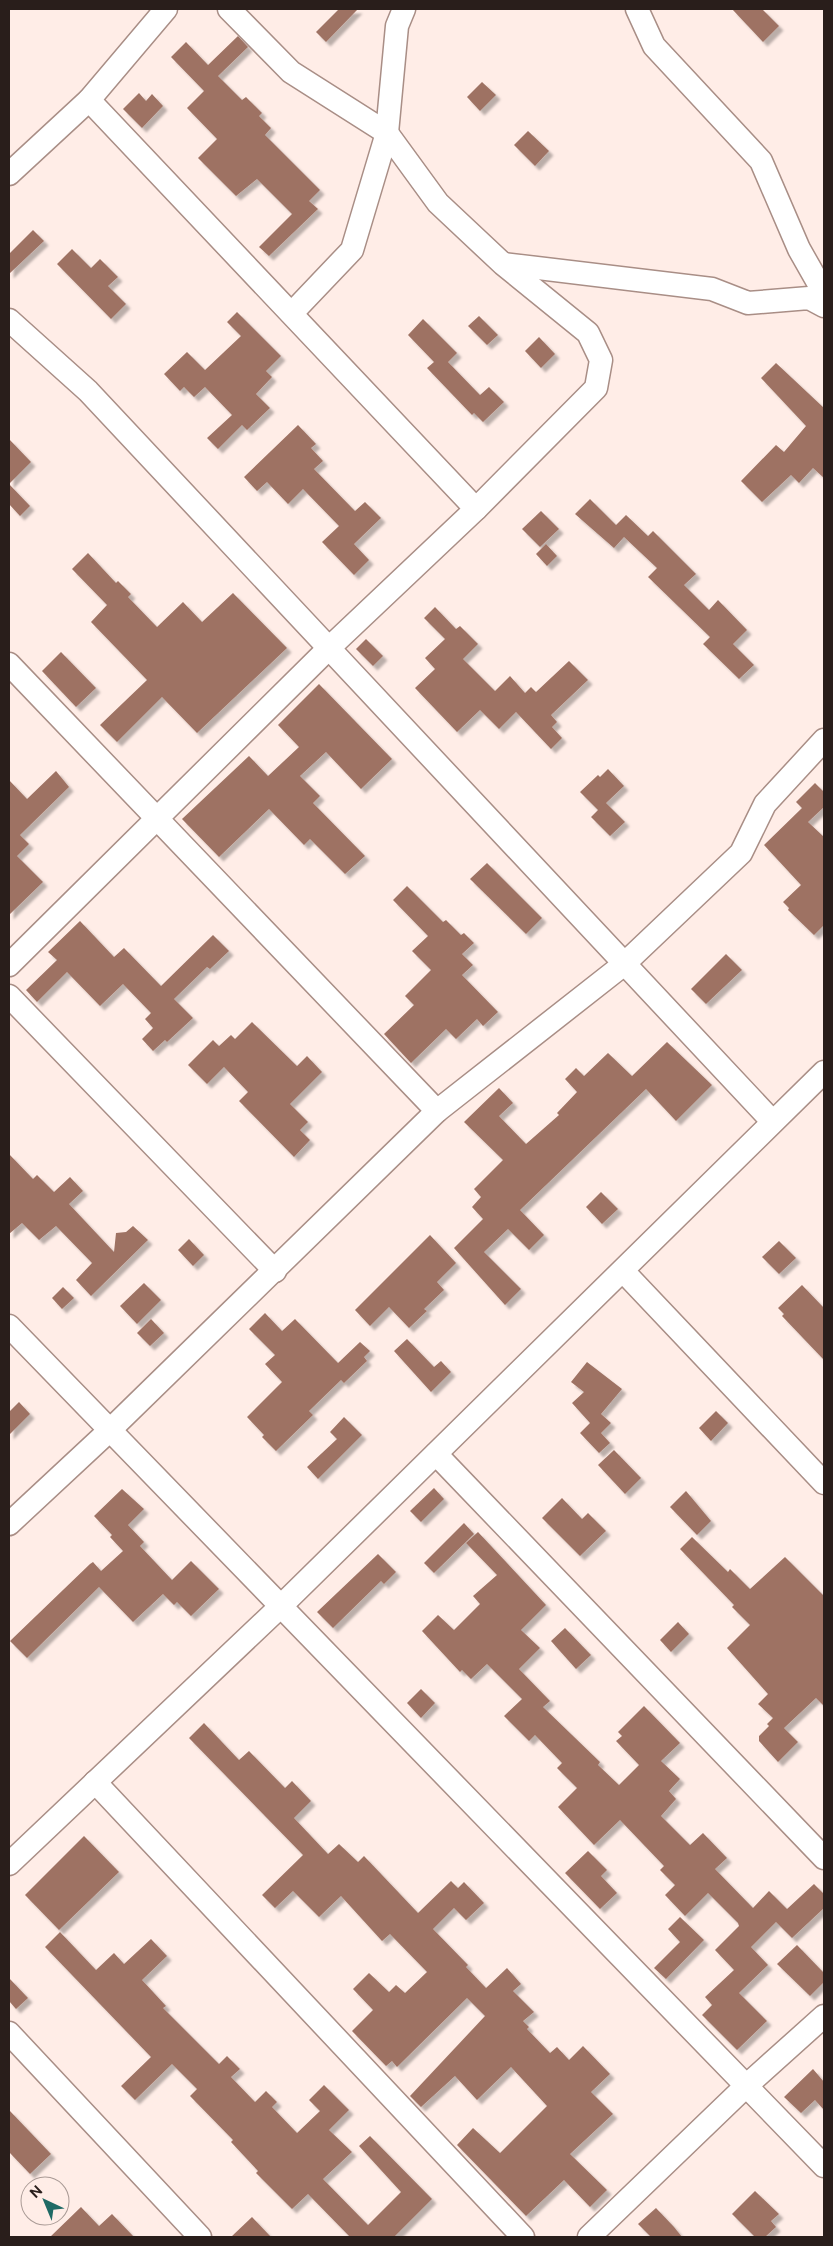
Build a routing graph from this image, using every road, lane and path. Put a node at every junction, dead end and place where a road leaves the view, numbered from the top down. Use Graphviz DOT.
graph roads {
  1 [pos="166,9"];
  2 [pos="229,9"];
  3 [pos="404,9"];
  4 [pos="637,9"];
  5 [pos="89,100"];
  6 [pos="387,133"];
  7 [pos="9,174"];
  8 [pos="502,264"];
  9 [pos="824,293"];
  10 [pos="824,306"];
  11 [pos="292,313"];
  12 [pos="9,320"];
  13 [pos="476,509"];
  14 [pos="329,648"];
  15 [pos="9,664"];
  16 [pos="824,740"];
  17 [pos="157,819"];
  18 [pos="9,965"];
  19 [pos="623,965"];
  20 [pos="9,996"];
  21 [pos="824,1072"];
  22 [pos="437,1111"];
  23 [pos="772,1122"];
  24 [pos="274,1271"];
  25 [pos="623,1271"];
  26 [pos="9,1326"];
  27 [pos="110,1430"];
  28 [pos="436,1454"];
  29 [pos="824,1483"];
  30 [pos="9,1524"];
  31 [pos="281,1606"];
  32 [pos="95,1782"];
  33 [pos="824,1858"];
  34 [pos="9,1864"];
  35 [pos="824,2016"];
  36 [pos="9,2033"];
  37 [pos="746,2086"];
  38 [pos="824,2166"];
  39 [pos="200,2237"];
  40 [pos="523,2237"];
  41 [pos="588,2237"];
  1 -- 5 [label="street"];
  2 -- 6 [label="street"];
  3 -- 6 [label="street"];
  4 -- 9 [label="street"];
  5 -- 7 [label="street"];
  5 -- 11 [label="street"];
  6 -- 8 [label="street"];
  6 -- 11 [label="street"];
  8 -- 10 [label="street"];
  8 -- 13 [label="street"];
  11 -- 13 [label="street"];
  12 -- 14 [label="street"];
  13 -- 14 [label="street"];
  14 -- 17 [label="street"];
  14 -- 19 [label="street"];
  15 -- 17 [label="street"];
  16 -- 19 [label="street"];
  17 -- 18 [label="street"];
  17 -- 22 [label="street"];
  19 -- 22 [label="street"];
  19 -- 23 [label="street"];
  20 -- 24 [label="street"];
  21 -- 23 [label="street"];
  22 -- 24 [label="street"];
  23 -- 25 [label="street"];
  24 -- 27 [label="street"];
  25 -- 28 [label="street"];
  25 -- 29 [label="street"];
  26 -- 27 [label="street"];
  27 -- 30 [label="street"];
  27 -- 31 [label="street"];
  28 -- 31 [label="street"];
  28 -- 33 [label="street"];
  31 -- 32 [label="street"];
  31 -- 37 [label="street"];
  32 -- 34 [label="street"];
  32 -- 40 [label="street"];
  35 -- 37 [label="street"];
  36 -- 39 [label="street"];
  37 -- 38 [label="street"];
  37 -- 41 [label="street"];
}
